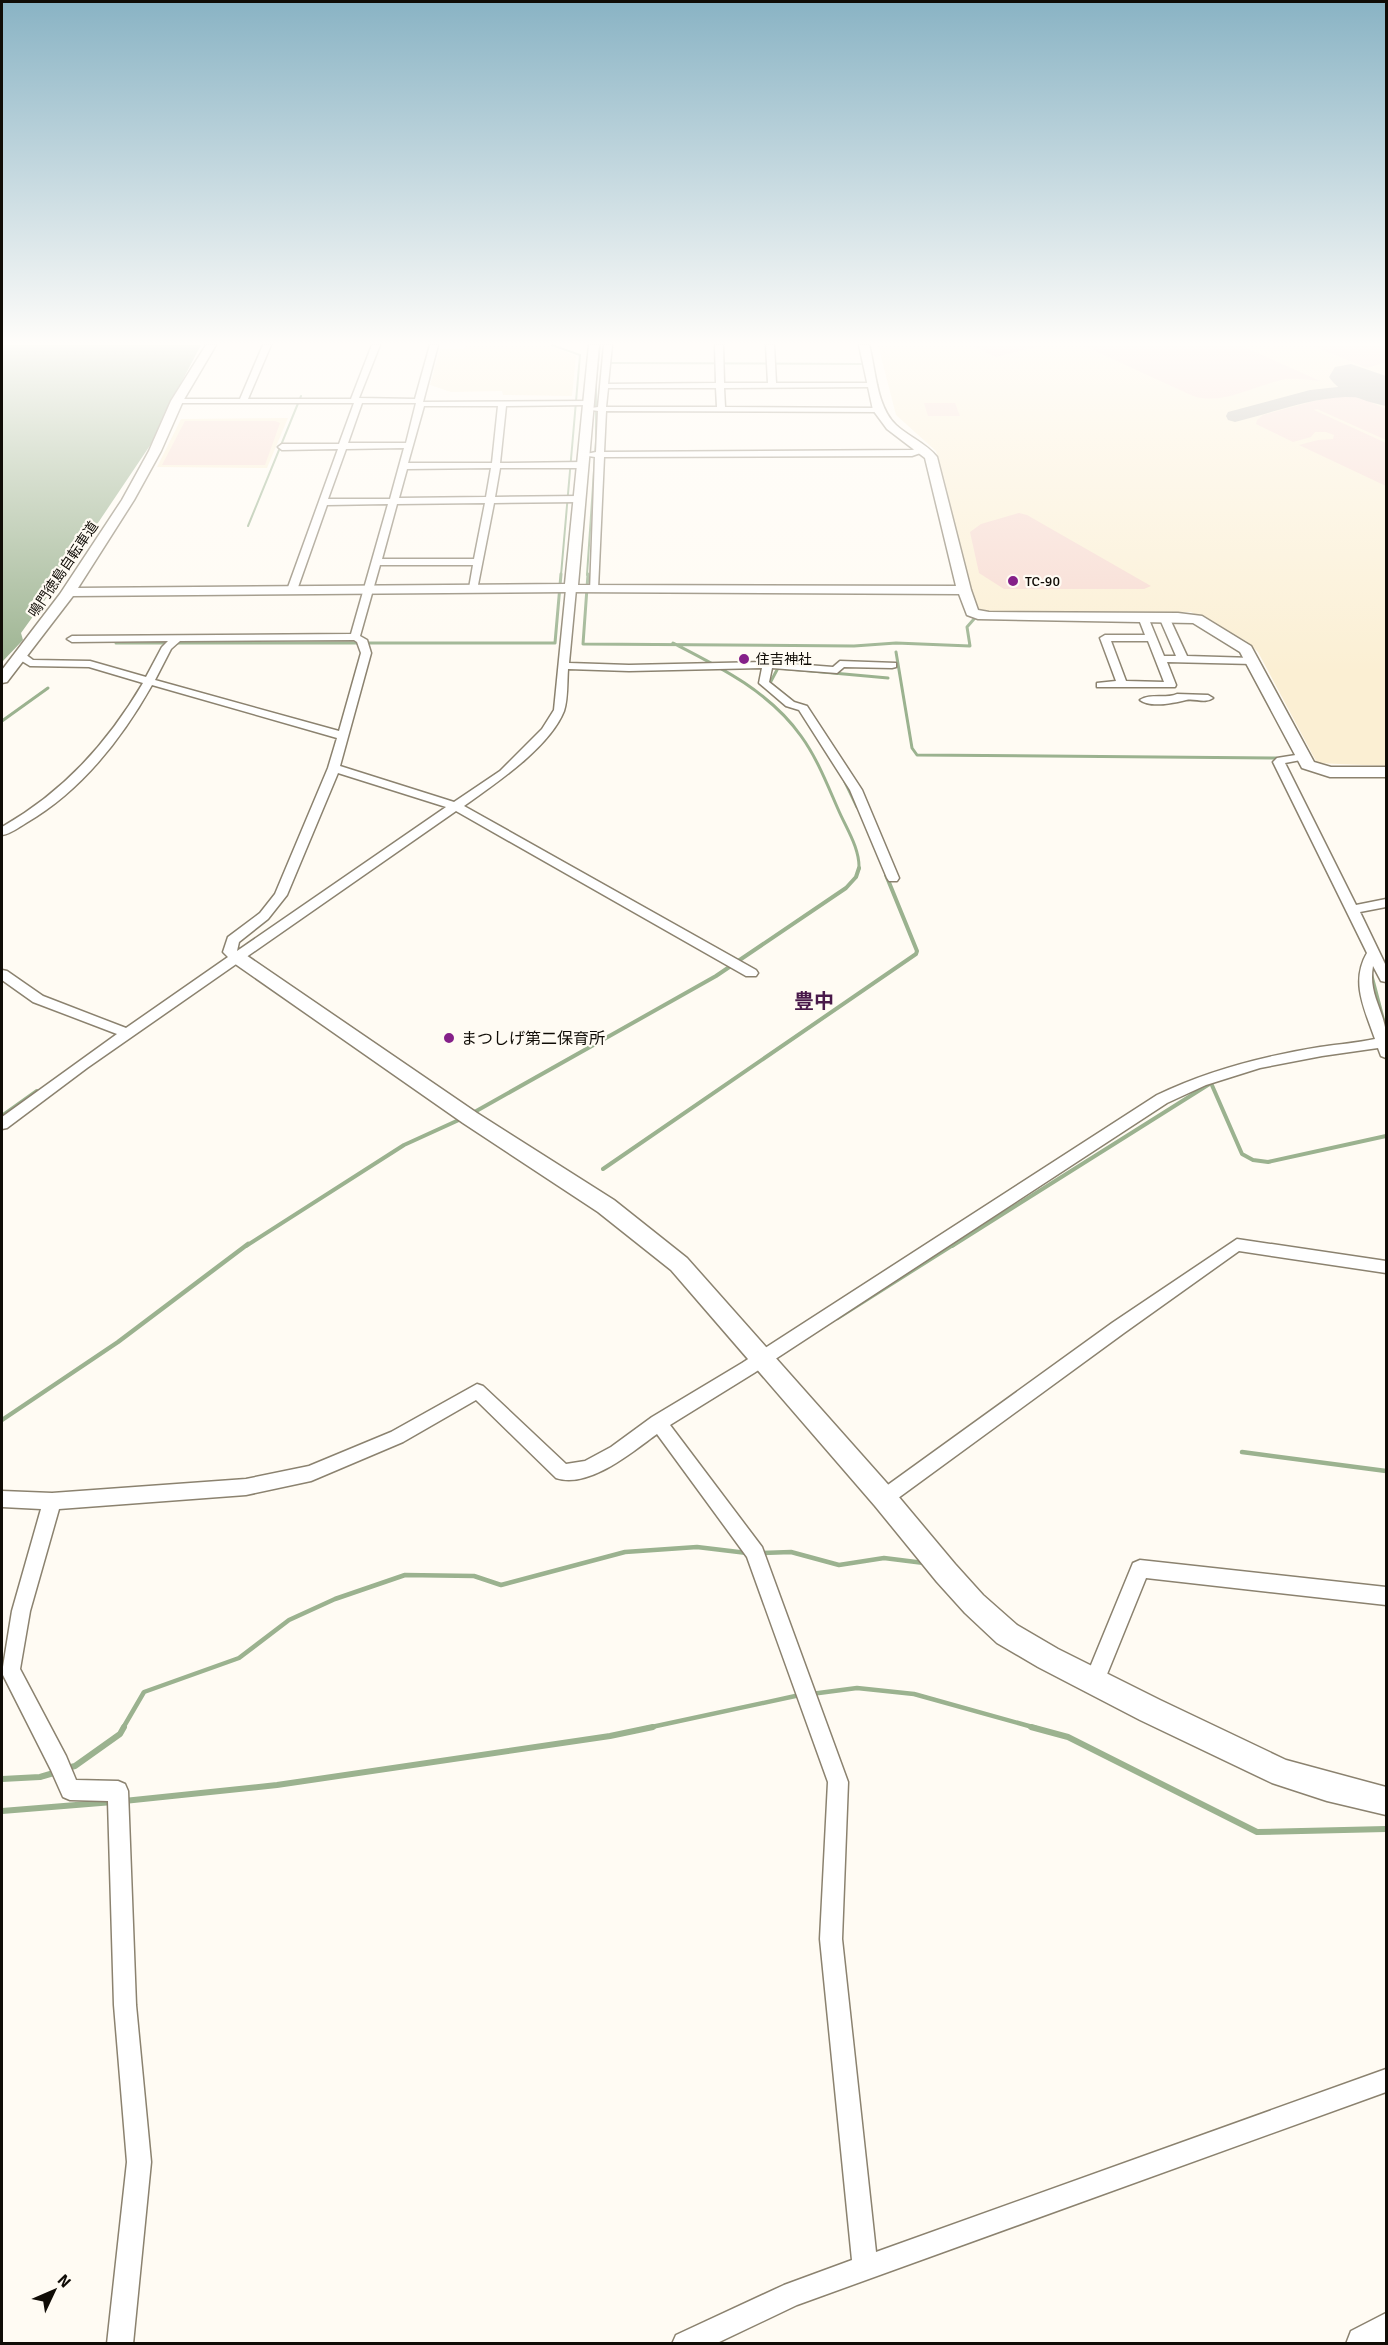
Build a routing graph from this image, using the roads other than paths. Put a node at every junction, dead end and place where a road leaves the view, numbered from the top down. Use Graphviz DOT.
graph roads {
  1 [pos="153,454"];
  2 [pos="341,454"];
  3 [pos="407,454"];
  4 [pos="497,454"];
  5 [pos="585,454"];
  6 [pos="689,454"];
  7 [pos="929,454"];
  8 [pos="601,455"];
  9 [pos="585,460"];
  10 [pos="496,465"];
  11 [pos="404,466"];
  12 [pos="580,499"];
  13 [pos="489,500"];
  14 [pos="394,501"];
  15 [pos="324,502"];
  16 [pos="377,562"];
  17 [pos="478,562"];
  18 [pos="370,588"];
  19 [pos="474,588"];
  20 [pos="571,589"];
  21 [pos="292,590"];
  22 [pos="593,590"];
  23 [pos="964,590"];
  24 [pos="68,592"];
  25 [pos="1143,616"];
  26 [pos="1164,617"];
  27 [pos="355,637"];
  28 [pos="1152,638"];
  29 [pos="72,639"];
  30 [pos="176,640"];
  31 [pos="21,656"];
  32 [pos="1161,659"];
  33 [pos="1183,660"];
  34 [pos="1253,661"];
  35 [pos="892,664"];
  36 [pos="768,665"];
  37 [pos="564,666"];
  38 [pos="2,680"];
  39 [pos="149,681"];
  40 [pos="1122,684"];
  41 [pos="1101,685"];
  42 [pos="1171,685"];
  43 [pos="1178,698"];
  44 [pos="1208,698"];
  45 [pos="1145,700"];
  46 [pos="1185,713"];
  47 [pos="343,735"];
  48 [pos="1302,757"];
  49 [pos="334,768"];
  50 [pos="1386,771"];
  51 [pos="458,807"];
  52 [pos="2,832"];
  53 [pos="893,878"];
  54 [pos="1386,903"];
  55 [pos="1353,910"];
  56 [pos="1374,952"];
  57 [pos="237,957"];
  58 [pos="751,972"];
  59 [pos="2,974"];
  60 [pos="1386,978"];
  61 [pos="129,1034"];
  62 [pos="1386,1046"];
  63 [pos="2,1124"];
  64 [pos="1386,1268"];
  65 [pos="761,1358"];
  66 [pos="658,1422"];
  67 [pos="884,1498"];
  68 [pos="2,1499"];
  69 [pos="52,1501"];
  70 [pos="1386,1596"];
  71 [pos="1095,1682"];
  72 [pos="1386,1800"];
  73 [pos="1386,2081"];
  74 [pos="866,2269"];
  75 [pos="1386,2331"];
  76 [pos="120,2343"];
  77 [pos="685,2343"];
  78 [pos="1364,2343"];
  1 -- 24 [label="street, 鳴門徳島自転車道"];
  2 -- 15 [label="street"];
  3 -- 11 [label="street"];
  4 -- 10 [label="street"];
  5 -- 9 [label="street"];
  6 -- 8 [label="street"];
  7 -- 23 [label="street"];
  8 -- 9 [label="street"];
  8 -- 22 [label="street"];
  9 -- 10 [label="street"];
  9 -- 12 [label="street"];
  10 -- 11 [label="street"];
  10 -- 13 [label="street"];
  11 -- 14 [label="street"];
  12 -- 13 [label="street"];
  12 -- 20 [label="street"];
  13 -- 14 [label="street"];
  13 -- 17 [label="street"];
  14 -- 15 [label="street"];
  14 -- 16 [label="street"];
  15 -- 21 [label="street"];
  16 -- 17 [label="street"];
  16 -- 18 [label="street"];
  17 -- 19 [label="street"];
  18 -- 19 [label="street"];
  18 -- 21 [label="street"];
  18 -- 27 [label="street"];
  19 -- 20 [label="street"];
  20 -- 22 [label="street"];
  20 -- 37 [label="street"];
  21 -- 24 [label="street"];
  22 -- 23 [label="street"];
  23 -- 25 [label="street"];
  24 -- 31 [label="street, 鳴門徳島自転車道"];
  25 -- 26 [label="street"];
  25 -- 28 [label="street"];
  26 -- 33 [label="street"];
  26 -- 34 [label="street"];
  27 -- 30 [label="street"];
  27 -- 47 [label="street"];
  28 -- 32 [label="street"];
  28 -- 40 [label="street"];
  29 -- 30 [label="street"];
  30 -- 39 [label="street"];
  31 -- 38 [label="street, 鳴門徳島自転車道"];
  31 -- 39 [label="street"];
  32 -- 33 [label="street"];
  32 -- 42 [label="street"];
  33 -- 34 [label="street"];
  34 -- 48 [label="street"];
  35 -- 36 [label="street"];
  36 -- 37 [label="street"];
  36 -- 53 [label="street"];
  37 -- 51 [label="street"];
  39 -- 47 [label="street"];
  39 -- 52 [label="street"];
  40 -- 41 [label="street"];
  40 -- 42 [label="street"];
  42 -- 43 [label="street"];
  43 -- 44 [label="street"];
  43 -- 45 [label="street"];
  43 -- 46 [label="street"];
  47 -- 49 [label="street"];
  48 -- 50 [label="street"];
  48 -- 55 [label="street"];
  49 -- 51 [label="street"];
  49 -- 57 [label="street"];
  51 -- 57 [label="street"];
  51 -- 58 [label="street"];
  54 -- 55 [label="street"];
  55 -- 56 [label="street"];
  56 -- 60 [label="street"];
  56 -- 62 [label="street"];
  57 -- 61 [label="street"];
  57 -- 65 [label="street"];
  59 -- 61 [label="street"];
  61 -- 63 [label="street"];
  62 -- 65 [label="street"];
  64 -- 67 [label="street"];
  65 -- 66 [label="street"];
  65 -- 67 [label="street"];
  66 -- 69 [label="street"];
  66 -- 74 [label="street"];
  67 -- 71 [label="street"];
  68 -- 69 [label="street"];
  69 -- 76 [label="street"];
  70 -- 71 [label="street"];
  71 -- 72 [label="street"];
  73 -- 74 [label="street"];
  74 -- 77 [label="street"];
  75 -- 78 [label="street"];
}
